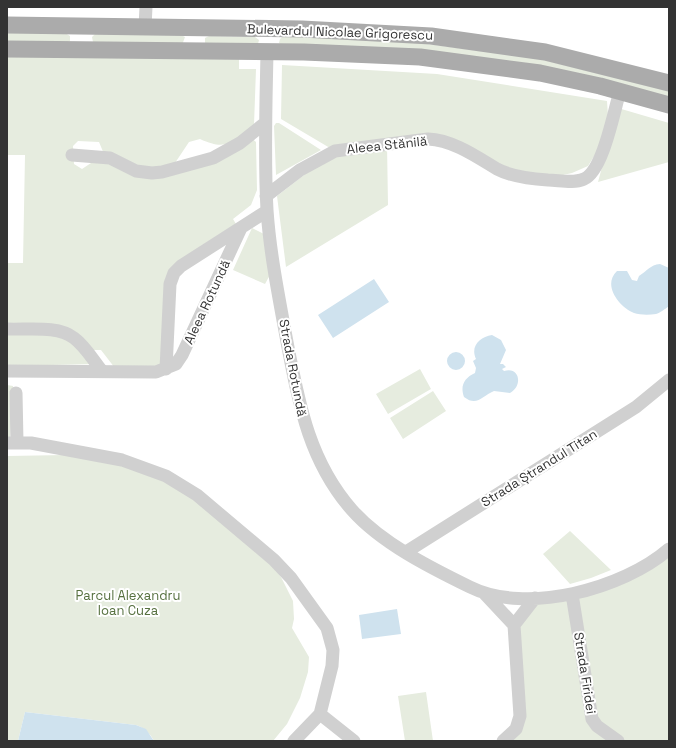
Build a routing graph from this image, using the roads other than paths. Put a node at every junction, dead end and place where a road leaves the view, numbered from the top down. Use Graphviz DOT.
graph roads {
  1 [pos="146,7"];
  2 [pos="7,25"];
  3 [pos="81,26"];
  4 [pos="145,27"];
  5 [pos="193,28"];
  6 [pos="267,29"];
  7 [pos="7,49"];
  8 [pos="81,50"];
  9 [pos="193,51"];
  10 [pos="267,52"];
  11 [pos="669,83"];
  12 [pos="620,91"];
  13 [pos="669,105"];
  14 [pos="265,123"];
  15 [pos="72,155"];
  16 [pos="266,196"];
  17 [pos="267,212"];
  18 [pos="241,228"];
  19 [pos="7,329"];
  20 [pos="166,369"];
  21 [pos="7,371"];
  22 [pos="102,371"];
  23 [pos="669,380"];
  24 [pos="16,393"];
  25 [pos="12,442"];
  26 [pos="668,550"];
  27 [pos="406,552"];
  28 [pos="485,594"];
  29 [pos="572,594"];
  30 [pos="535,598"];
  31 [pos="514,625"];
  32 [pos="320,714"];
  33 [pos="294,741"];
  34 [pos="354,741"];
  35 [pos="503,741"];
  36 [pos="618,741"];
  1 -- 4 [label="street"];
  2 -- 3 [label="main road, Bulevardul Nicolae Grigorescu"];
  3 -- 4 [label="main road, Bulevardul Nicolae Grigorescu"];
  3 -- 8 [label="main road"];
  4 -- 5 [label="main road, Bulevardul Nicolae Grigorescu"];
  5 -- 6 [label="main road, Bulevardul Nicolae Grigorescu"];
  5 -- 9 [label="main road"];
  6 -- 10 [label="main road"];
  6 -- 11 [label="main road, Bulevardul Nicolae Grigorescu"];
  7 -- 8 [label="main road, Bulevardul Nicolae Grigorescu"];
  8 -- 9 [label="main road, Bulevardul Nicolae Grigorescu"];
  9 -- 10 [label="main road, Bulevardul Nicolae Grigorescu"];
  10 -- 12 [label="main road, Bulevardul Nicolae Grigorescu"];
  10 -- 14 [label="street, Strada Rotundă"];
  12 -- 13 [label="main road, Bulevardul Nicolae Grigorescu"];
  12 -- 16 [label="street, Aleea Stănilă"];
  14 -- 15 [label="street"];
  14 -- 16 [label="street, Strada Rotundă"];
  16 -- 17 [label="street, Strada Rotundă"];
  17 -- 18 [label="street, Aleea Rotundă"];
  17 -- 27 [label="street, Strada Rotundă"];
  18 -- 20 [label="street, Aleea Rotundă"];
  18 -- 20 [label="street, Aleea Rotundă"];
  19 -- 22 [label="street"];
  20 -- 22 [label="street"];
  21 -- 22 [label="street"];
  23 -- 27 [label="street, Strada Ștrandul Titan"];
  24 -- 25 [label="street"];
  25 -- 32 [label="street"];
  26 -- 29 [label="street, Strada Rotundă"];
  27 -- 28 [label="street, Strada Rotundă"];
  28 -- 30 [label="street, Strada Rotundă"];
  28 -- 31 [label="street"];
  29 -- 30 [label="street, Strada Rotundă"];
  29 -- 36 [label="street, Strada Firidei"];
  30 -- 31 [label="street"];
  31 -- 35 [label="street"];
  32 -- 33 [label="street"];
  32 -- 34 [label="street"];
}
